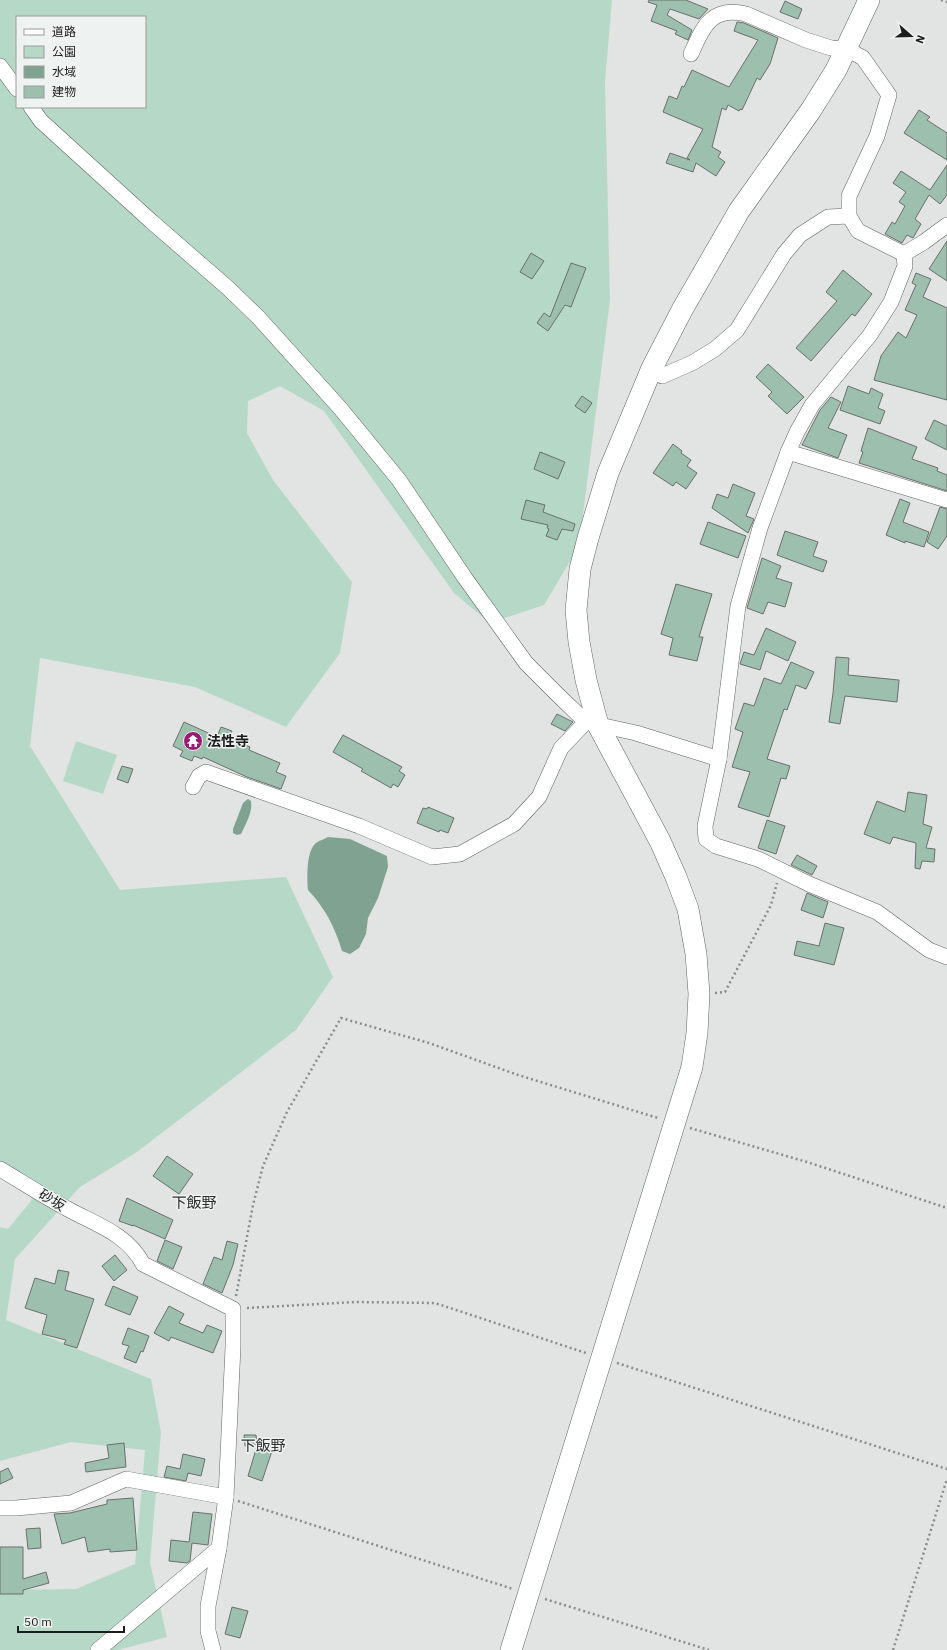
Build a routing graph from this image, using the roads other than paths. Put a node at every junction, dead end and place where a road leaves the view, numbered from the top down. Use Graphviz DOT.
graph roads {
  1 [pos="869,0"];
  2 [pos="847,49"];
  3 [pos="691,54"];
  4 [pos="0,66"];
  5 [pos="16,88"];
  6 [pos="32,108"];
  7 [pos="849,216"];
  8 [pos="947,225"];
  9 [pos="904,254"];
  10 [pos="652,368"];
  11 [pos="788,452"];
  12 [pos="947,500"];
  13 [pos="592,723"];
  14 [pos="719,759"];
  15 [pos="193,787"];
  16 [pos="947,958"];
  17 [pos="0,1169"];
  18 [pos="226,1497"];
  19 [pos="0,1508"];
  20 [pos="219,1548"];
  21 [pos="98,1650"];
  22 [pos="213,1650"];
  23 [pos="511,1650"];
  1 -- 2 [label="street"];
  2 -- 3 [label="street"];
  2 -- 7 [label="street"];
  2 -- 10 [label="street"];
  4 -- 5 [label="street"];
  6 -- 13 [label="street"];
  7 -- 9 [label="street"];
  7 -- 10 [label="street"];
  8 -- 9 [label="street"];
  9 -- 11 [label="street"];
  10 -- 13 [label="street"];
  11 -- 12 [label="street"];
  11 -- 14 [label="street"];
  13 -- 14 [label="street"];
  13 -- 15 [label="street"];
  13 -- 23 [label="street"];
  14 -- 16 [label="street"];
  17 -- 18 [label="street, 砂坂"];
  18 -- 19 [label="street"];
  18 -- 20 [label="street"];
  20 -- 21 [label="street"];
  20 -- 22 [label="street"];
}
